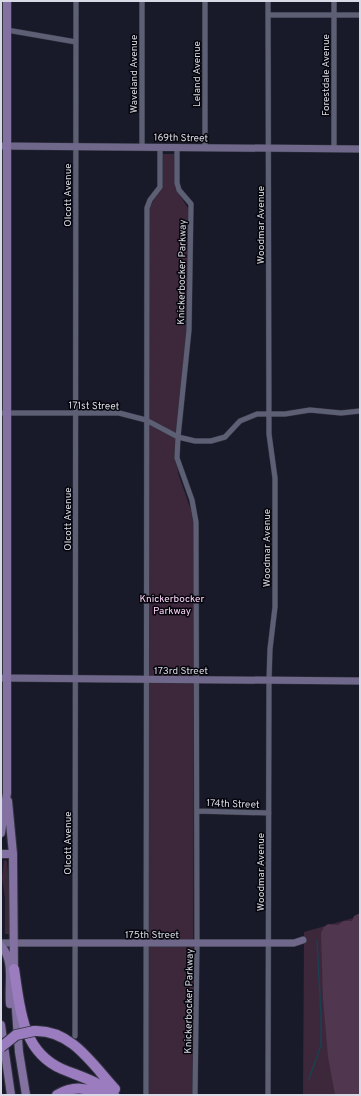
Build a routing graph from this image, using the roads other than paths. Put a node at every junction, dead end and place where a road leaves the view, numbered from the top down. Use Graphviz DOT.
graph roads {
  1 [pos="7,1"];
  2 [pos="76,1"];
  3 [pos="142,1"];
  4 [pos="205,1"];
  5 [pos="268,1"];
  6 [pos="334,1"];
  7 [pos="268,15"];
  8 [pos="334,15"];
  9 [pos="360,15"];
  10 [pos="7,30"];
  11 [pos="76,42"];
  12 [pos="4,146"];
  13 [pos="76,146"];
  14 [pos="142,147"];
  15 [pos="160,147"];
  16 [pos="177,147"];
  17 [pos="205,148"];
  18 [pos="268,148"];
  19 [pos="334,149"];
  20 [pos="360,149"];
  21 [pos="360,411"];
  22 [pos="4,413"];
  23 [pos="76,413"];
  24 [pos="269,414"];
  25 [pos="146,420"];
  26 [pos="178,437"];
  27 [pos="4,678"];
  28 [pos="76,678"];
  29 [pos="147,680"];
  30 [pos="197,680"];
  31 [pos="269,680"];
  32 [pos="360,681"];
  33 [pos="7,793"];
  34 [pos="197,811"];
  35 [pos="269,813"];
  36 [pos="1,830"];
  37 [pos="11,830"];
  38 [pos="1,833"];
  39 [pos="1,854"];
  40 [pos="12,854"];
  41 [pos="303,940"];
  42 [pos="14,943"];
  43 [pos="76,943"];
  44 [pos="1,944"];
  45 [pos="147,944"];
  46 [pos="197,944"];
  47 [pos="269,944"];
  48 [pos="14,969"];
  49 [pos="1,1025"];
  50 [pos="75,1036"];
  51 [pos="1,1047"];
  52 [pos="19,1052"];
  53 [pos="12,1095"];
  54 [pos="26,1095"];
  55 [pos="57,1095"];
  56 [pos="102,1095"];
  57 [pos="114,1095"];
  58 [pos="121,1095"];
  59 [pos="146,1095"];
  60 [pos="195,1095"];
  61 [pos="268,1095"];
  1 -- 10 [label="main road"];
  2 -- 11 [label="street, Olcott Avenue"];
  3 -- 14 [label="street, Waveland Avenue"];
  4 -- 17 [label="street, Leland Avenue"];
  5 -- 7 [label="street, Woodmar Avenue"];
  6 -- 8 [label="street, Forestdale Avenue"];
  7 -- 8 [label="street"];
  7 -- 18 [label="street, Woodmar Avenue"];
  8 -- 9 [label="street"];
  8 -- 19 [label="street, Forestdale Avenue"];
  10 -- 11 [label="street"];
  10 -- 12 [label="main road"];
  11 -- 13 [label="street, Olcott Avenue"];
  12 -- 13 [label="street, 169th Street"];
  12 -- 22 [label="main road"];
  13 -- 14 [label="street, 169th Street"];
  13 -- 23 [label="street, Olcott Avenue"];
  14 -- 15 [label="street, 169th Street"];
  15 -- 16 [label="street, 169th Street"];
  15 -- 25 [label="street"];
  16 -- 17 [label="street, 169th Street"];
  16 -- 26 [label="street, Knickerbocker Parkway"];
  17 -- 18 [label="street, 169th Street"];
  18 -- 19 [label="street, 169th Street"];
  18 -- 24 [label="street, Woodmar Avenue"];
  19 -- 20 [label="street, 169th Street"];
  21 -- 24 [label="street, 171st Street"];
  22 -- 23 [label="street, 171st Street"];
  22 -- 27 [label="main road"];
  23 -- 25 [label="street, 171st Street"];
  23 -- 28 [label="street, Olcott Avenue"];
  24 -- 26 [label="street, 171st Street"];
  24 -- 31 [label="street, Woodmar Avenue"];
  25 -- 26 [label="street, 171st Street"];
  25 -- 29 [label="street"];
  26 -- 30 [label="street, Knickerbocker Parkway"];
  27 -- 28 [label="street, 173rd Street"];
  27 -- 33 [label="main road"];
  28 -- 29 [label="street, 173rd Street"];
  28 -- 43 [label="street, Olcott Avenue"];
  29 -- 30 [label="street, 173rd Street"];
  29 -- 45 [label="street"];
  30 -- 31 [label="street, 173rd Street"];
  30 -- 34 [label="street, Knickerbocker Parkway"];
  31 -- 32 [label="street, 173rd Street"];
  31 -- 35 [label="street, Woodmar Avenue"];
  33 -- 36 [label="main road"];
  33 -- 37 [label="main road"];
  34 -- 35 [label="street, 174th Street"];
  34 -- 46 [label="street, Knickerbocker Parkway"];
  35 -- 47 [label="street, Woodmar Avenue"];
  36 -- 37 [label="main road"];
  36 -- 38 [label="main road"];
  37 -- 40 [label="main road"];
  39 -- 40 [label="main road"];
  40 -- 42 [label="main road"];
  41 -- 47 [label="street, 175th Street"];
  42 -- 43 [label="street, 175th Street"];
  42 -- 44 [label="street, 175th Street"];
  42 -- 48 [label="main road"];
  43 -- 45 [label="street, 175th Street"];
  43 -- 50 [label="street, Olcott Avenue"];
  44 -- 52 [label="main road"];
  45 -- 46 [label="street, 175th Street"];
  45 -- 59 [label="street"];
  46 -- 47 [label="street, 175th Street"];
  46 -- 60 [label="street, Knickerbocker Parkway"];
  47 -- 61 [label="street, Woodmar Avenue"];
  48 -- 52 [label="main road"];
  48 -- 57 [label="highway"];
  49 -- 53 [label="main road"];
  51 -- 58 [label="highway, bridge"];
  52 -- 54 [label="main road"];
  55 -- 56 [label="highway"];
}
